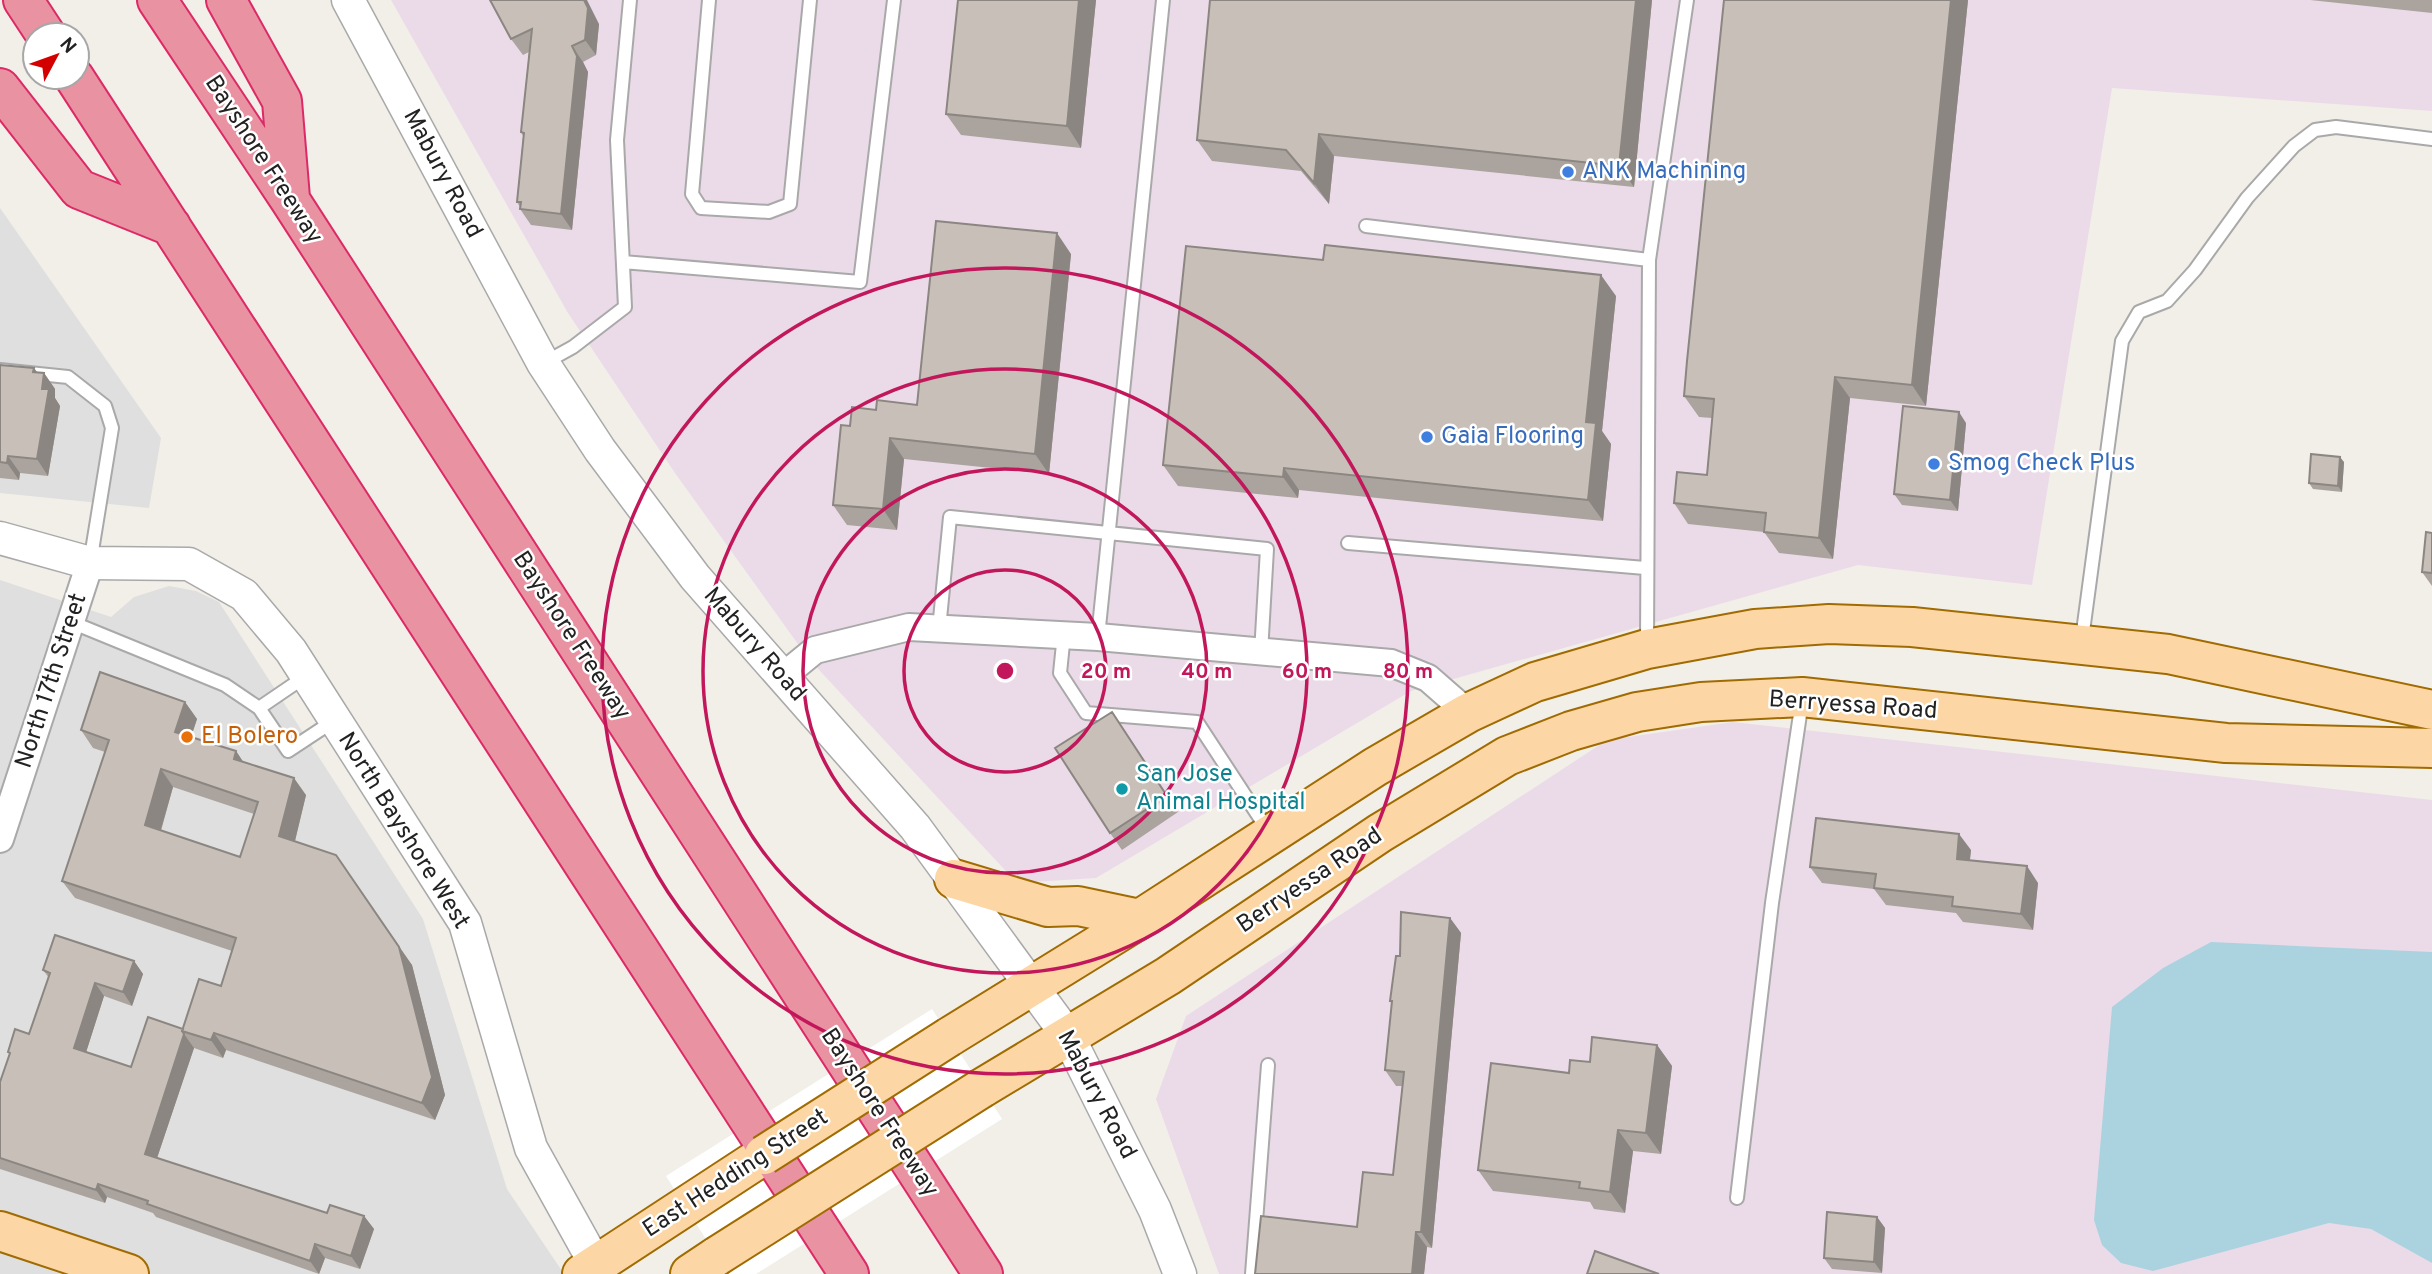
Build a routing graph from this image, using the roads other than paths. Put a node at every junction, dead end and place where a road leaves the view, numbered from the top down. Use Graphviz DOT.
graph roads {
  1 [pos="23,0"];
  2 [pos="157,0"];
  3 [pos="226,0"];
  4 [pos="630,0"];
  5 [pos="709,0"];
  6 [pos="810,0"];
  7 [pos="894,0"];
  8 [pos="1163,0"];
  9 [pos="1688,0"];
  10 [pos="354,4"];
  11 [pos="37,21"];
  12 [pos="0,88"];
  13 [pos="83,91"];
  14 [pos="2432,139"];
  15 [pos="290,200"];
  16 [pos="171,226"];
  17 [pos="1366,226"];
  18 [pos="1649,260"];
  19 [pos="624,262"];
  20 [pos="543,363"];
  21 [pos="0,370"];
  22 [pos="1109,533"];
  23 [pos="0,538"];
  24 [pos="1348,543"];
  25 [pos="90,563"];
  26 [pos="1645,568"];
  27 [pos="71,622"];
  28 [pos="939,629"];
  29 [pos="1064,634"];
  30 [pos="1098,637"];
  31 [pos="2081,645"];
  32 [pos="1647,649"];
  33 [pos="1261,653"];
  34 [pos="306,676"];
  35 [pos="782,677"];
  36 [pos="1802,697"];
  37 [pos="259,708"];
  38 [pos="2432,710"];
  39 [pos="1468,713"];
  40 [pos="335,720"];
  41 [pos="2432,748"];
  42 [pos="1271,834"];
  43 [pos="0,839"];
  44 [pos="954,879"];
  45 [pos="1140,919"];
  46 [pos="1033,986"];
  47 [pos="1068,1036"];
  48 [pos="1268,1065"];
  49 [pos="1737,1198"];
  50 [pos="0,1231"];
  51 [pos="704,1265"];
  52 [pos="593,1271"];
  53 [pos="130,1274"];
  54 [pos="849,1274"];
  55 [pos="983,1274"];
  56 [pos="1180,1274"];
  57 [pos="1252,1274"];
  1 -- 11 [label="highway"];
  2 -- 15 [label="highway, Bayshore Freeway"];
  3 -- 15 [label="highway"];
  4 -- 19 [label="lane"];
  5 -- 6 [label="lane"];
  7 -- 19 [label="lane"];
  8 -- 22 [label="lane"];
  9 -- 18 [label="lane"];
  10 -- 20 [label="street, Mabury Road"];
  12 -- 16 [label="highway"];
  13 -- 16 [label="highway"];
  14 -- 31 [label="lane"];
  15 -- 55 [label="highway, Bayshore Freeway"];
  16 -- 54 [label="highway"];
  17 -- 18 [label="lane"];
  18 -- 26 [label="lane"];
  19 -- 20 [label="lane"];
  20 -- 35 [label="street, Mabury Road"];
  21 -- 25 [label="lane"];
  22 -- 28 [label="lane"];
  22 -- 30 [label="lane"];
  22 -- 33 [label="lane"];
  23 -- 25 [label="street"];
  24 -- 26 [label="lane"];
  25 -- 27 [label="street, North 17th Street"];
  25 -- 34 [label="street, North Bayshore West"];
  26 -- 32 [label="lane"];
  27 -- 37 [label="lane"];
  27 -- 43 [label="street, North 17th Street"];
  28 -- 29 [label="street"];
  28 -- 35 [label="street"];
  29 -- 30 [label="street"];
  29 -- 42 [label="lane"];
  30 -- 33 [label="street"];
  31 -- 32 [label="main road"];
  31 -- 38 [label="main road"];
  32 -- 39 [label="main road"];
  33 -- 39 [label="street"];
  34 -- 37 [label="lane"];
  34 -- 40 [label="street, North Bayshore West"];
  35 -- 44 [label="street, Mabury Road"];
  36 -- 41 [label="main road, Berryessa Road"];
  36 -- 47 [label="main road, Berryessa Road"];
  36 -- 49 [label="lane"];
  37 -- 40 [label="lane"];
  39 -- 42 [label="main road"];
  40 -- 52 [label="street, North Bayshore West"];
  42 -- 45 [label="main road"];
  44 -- 45 [label="main road"];
  44 -- 46 [label="street, Mabury Road"];
  45 -- 46 [label="main road"];
  46 -- 47 [label="street, Mabury Road"];
  46 -- 52 [label="main road, East Hedding Street, bridge"];
  47 -- 51 [label="main road, bridge"];
  47 -- 56 [label="street, Mabury Road"];
  48 -- 57 [label="lane"];
  50 -- 53 [label="main road"];
}
